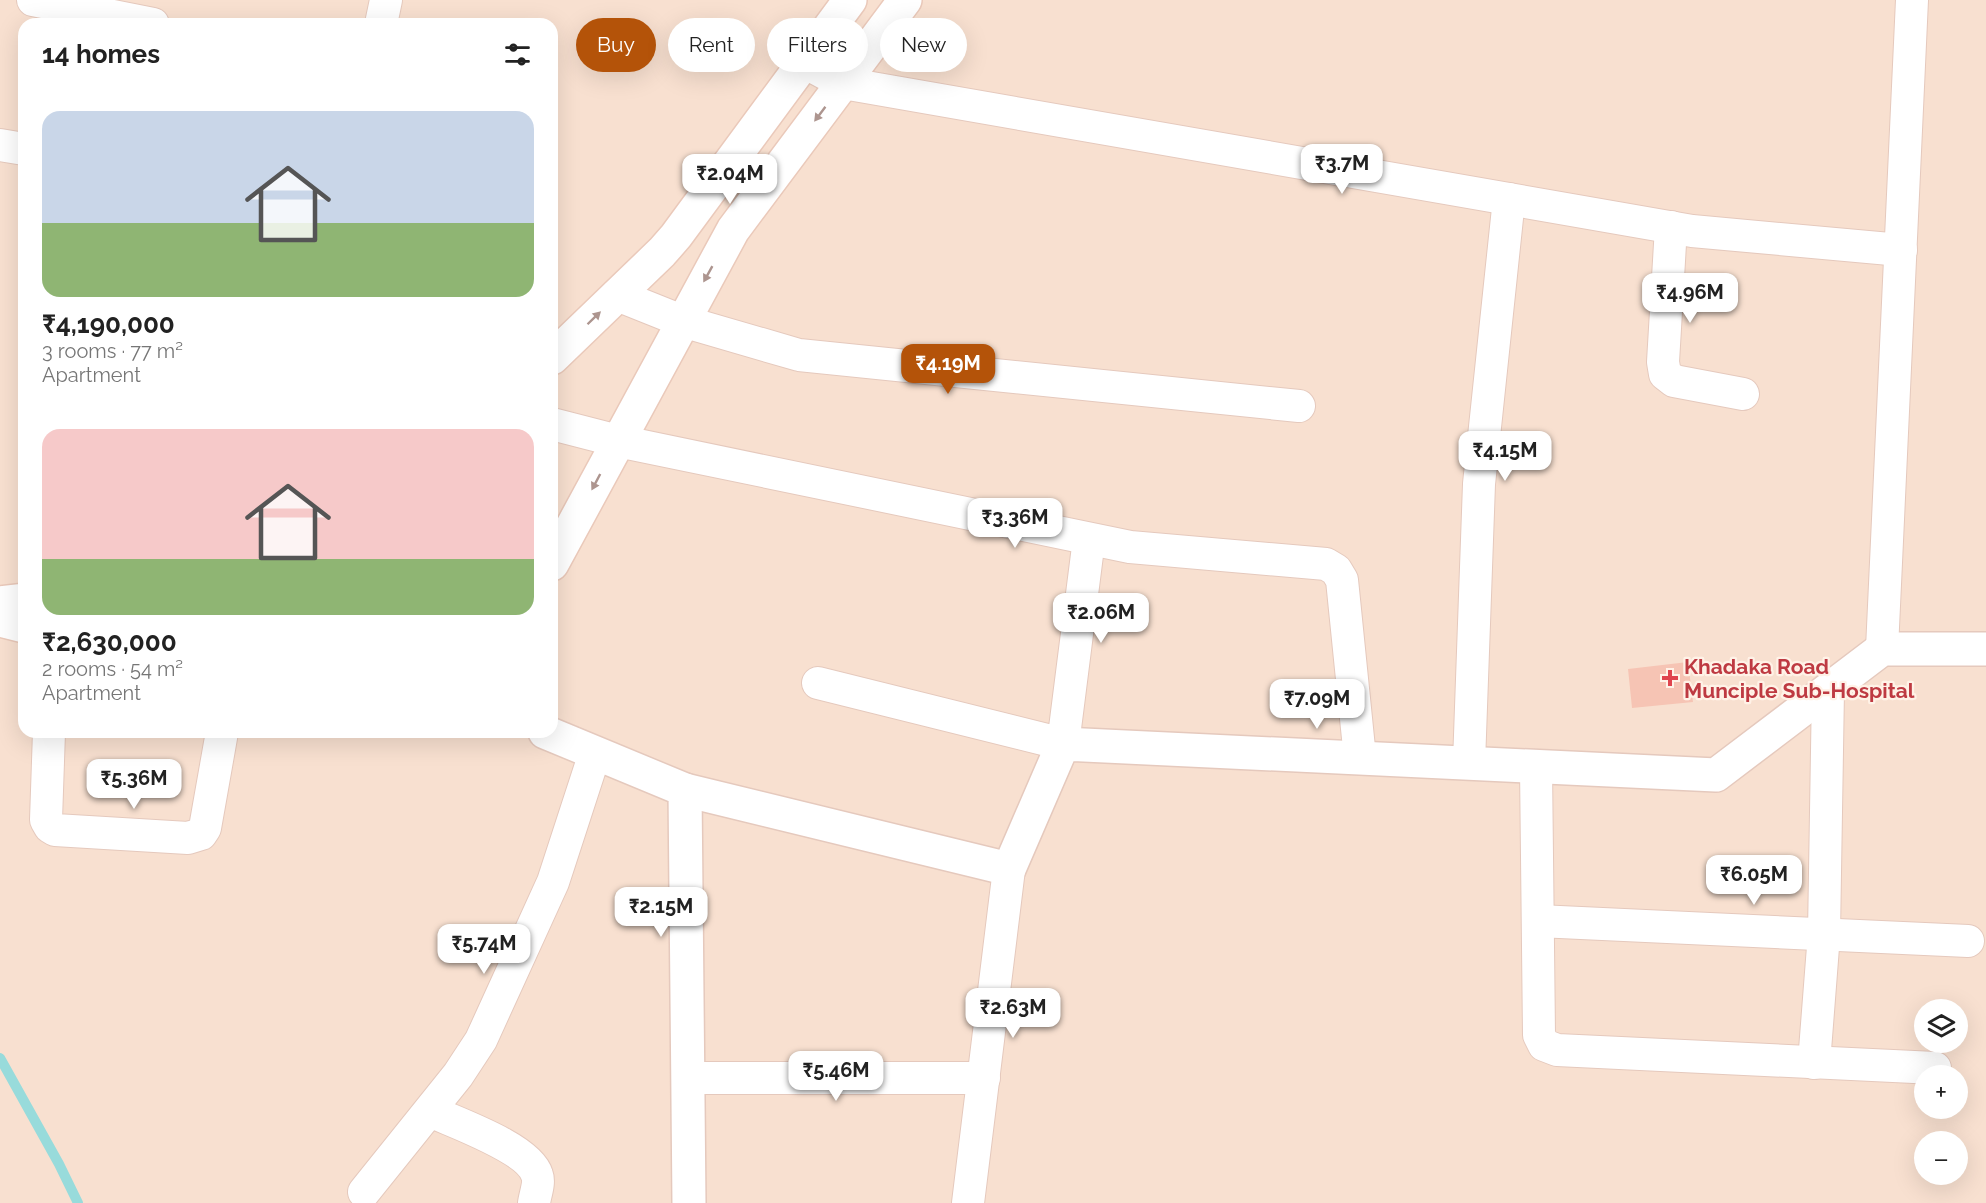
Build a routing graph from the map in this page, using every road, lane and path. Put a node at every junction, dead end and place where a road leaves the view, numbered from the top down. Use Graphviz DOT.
graph roads {
  1 [pos="33,0"];
  2 [pos="386,0"];
  3 [pos="905,0"];
  4 [pos="1912,0"];
  5 [pos="841,1"];
  6 [pos="96,12"];
  7 [pos="124,18"];
  8 [pos="382,18"];
  9 [pos="831,18"];
  10 [pos="797,72"];
  11 [pos="823,72"];
  12 [pos="843,83"];
  13 [pos="0,145"];
  14 [pos="18,148"];
  15 [pos="1509,199"];
  16 [pos="1671,227"];
  17 [pos="1901,250"];
  18 [pos="617,295"];
  19 [pos="682,321"];
  20 [pos="558,352"];
  21 [pos="1743,394"];
  22 [pos="1299,406"];
  23 [pos="558,426"];
  24 [pos="618,441"];
  25 [pos="1089,539"];
  26 [pos="558,553"];
  27 [pos="18,601"];
  28 [pos="0,603"];
  29 [pos="0,620"];
  30 [pos="18,624"];
  31 [pos="1882,649"];
  32 [pos="1986,649"];
  33 [pos="818,683"];
  34 [pos="1828,690"];
  35 [pos="558,737"];
  36 [pos="49,738"];
  37 [pos="221,738"];
  38 [pos="1063,744"];
  39 [pos="595,753"];
  40 [pos="1360,758"];
  41 [pos="1469,763"];
  42 [pos="1536,766"];
  43 [pos="685,790"];
  44 [pos="1009,869"];
  45 [pos="1538,921"];
  46 [pos="1824,934"];
  47 [pos="1968,941"];
  48 [pos="1814,1062"];
  49 [pos="1914,1067"];
  50 [pos="688,1077"];
  51 [pos="984,1078"];
  52 [pos="430,1112"];
  53 [pos="364,1192"];
  54 [pos="534,1203"];
  55 [pos="689,1203"];
  56 [pos="968,1203"];
  1 -- 6 [label="street"];
  2 -- 8 [label="street"];
  3 -- 12 [label="street"];
  4 -- 17 [label="street"];
  5 -- 9 [label="street"];
  6 -- 7 [label="street"];
  10 -- 18 [label="street"];
  11 -- 12 [label="street"];
  12 -- 15 [label="street"];
  12 -- 19 [label="street, one-way"];
  13 -- 14 [label="street"];
  15 -- 16 [label="street"];
  15 -- 41 [label="street"];
  16 -- 17 [label="street"];
  16 -- 21 [label="street"];
  17 -- 31 [label="street"];
  18 -- 19 [label="street"];
  20 -- 18 [label="street, one-way"];
  19 -- 22 [label="street"];
  19 -- 24 [label="street"];
  23 -- 24 [label="street"];
  24 -- 25 [label="street"];
  24 -- 26 [label="street, one-way"];
  25 -- 38 [label="street"];
  25 -- 40 [label="street"];
  27 -- 28 [label="street"];
  29 -- 30 [label="street"];
  31 -- 32 [label="street"];
  31 -- 34 [label="street"];
  33 -- 38 [label="street"];
  34 -- 42 [label="street"];
  34 -- 46 [label="street"];
  35 -- 39 [label="street"];
  36 -- 37 [label="street"];
  38 -- 40 [label="street"];
  38 -- 44 [label="street"];
  39 -- 43 [label="street"];
  39 -- 52 [label="street"];
  40 -- 41 [label="street"];
  41 -- 42 [label="street"];
  42 -- 45 [label="street"];
  43 -- 44 [label="street"];
  43 -- 50 [label="street"];
  44 -- 51 [label="street"];
  45 -- 46 [label="street"];
  45 -- 48 [label="street"];
  46 -- 47 [label="street"];
  46 -- 48 [label="street"];
  48 -- 49 [label="street"];
  50 -- 51 [label="street"];
  50 -- 55 [label="street"];
  51 -- 56 [label="street"];
  52 -- 53 [label="street"];
  52 -- 54 [label="street"];
}
